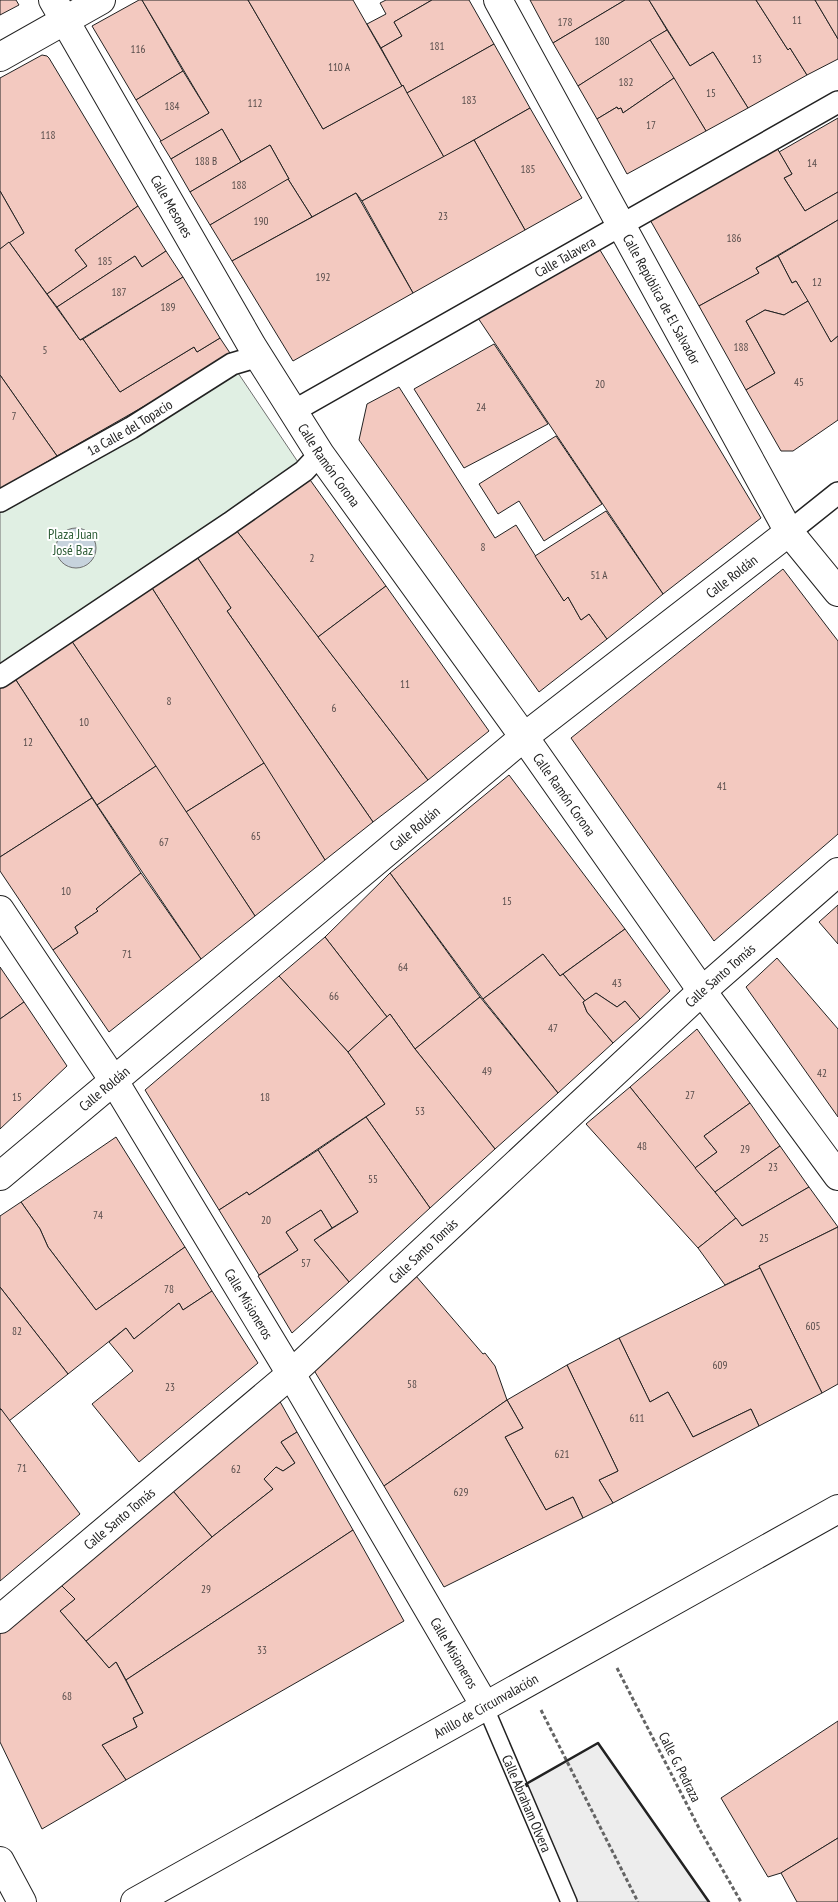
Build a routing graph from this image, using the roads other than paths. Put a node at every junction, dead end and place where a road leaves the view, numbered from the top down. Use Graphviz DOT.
graph roads {
  1 [pos="101,0"];
  2 [pos="498,0"];
  3 [pos="59,10"];
  4 [pos="0,57"];
  5 [pos="838,102"];
  6 [pos="621,225"];
  7 [pos="259,356"];
  8 [pos="292,412"];
  9 [pos="320,454"];
  10 [pos="838,493"];
  11 [pos="0,501"];
  12 [pos="789,532"];
  13 [pos="838,592"];
  14 [pos="0,677"];
  15 [pos="524,737"];
  16 [pos="838,872"];
  17 [pos="0,910"];
  18 [pos="702,991"];
  19 [pos="114,1081"];
  20 [pos="0,1176"];
  21 [pos="838,1176"];
  22 [pos="291,1374"];
  23 [pos="838,1509"];
  24 [pos="0,1619"];
  25 [pos="485,1706"];
  26 [pos="0,1861"];
  27 [pos="22,1902"];
  28 [pos="135,1902"];
  29 [pos="569,1902"];
  1 -- 3 [label="street"];
  2 -- 6 [label="street, Calle República de El Salvador"];
  3 -- 4 [label="street"];
  3 -- 7 [label="street, Calle Mesones"];
  5 -- 6 [label="street, Calle Talavera"];
  6 -- 8 [label="street, Calle Talavera"];
  6 -- 12 [label="street, Calle República de El Salvador"];
  7 -- 8 [label="street, Calle Mesones"];
  7 -- 11 [label="street, 1a Calle del Topacio"];
  8 -- 9 [label="street, Calle Ramón Corona"];
  9 -- 14 [label="street"];
  9 -- 15 [label="street, Calle Ramón Corona"];
  10 -- 12 [label="street, Calle Roldán"];
  12 -- 13 [label="street, Calle República de El Salvador"];
  12 -- 15 [label="street, Calle Roldán"];
  15 -- 18 [label="street, Calle Ramón Corona"];
  15 -- 19 [label="street, Calle Roldán"];
  16 -- 18 [label="street, Calle Santo Tomás"];
  17 -- 19 [label="street, Calle Misioneros"];
  18 -- 21 [label="street, Calle Ramón Corona"];
  18 -- 22 [label="street, Calle Santo Tomás"];
  19 -- 20 [label="street, Calle Roldán"];
  19 -- 22 [label="street, Calle Misioneros"];
  22 -- 24 [label="street, Calle Santo Tomás"];
  22 -- 25 [label="street, Calle Misioneros"];
  23 -- 25 [label="street, Anillo de Circunvalación"];
  25 -- 28 [label="street, Anillo de Circunvalación"];
  25 -- 29 [label="lane, Calle Abraham Olvera"];
  26 -- 27 [label="street"];
}
